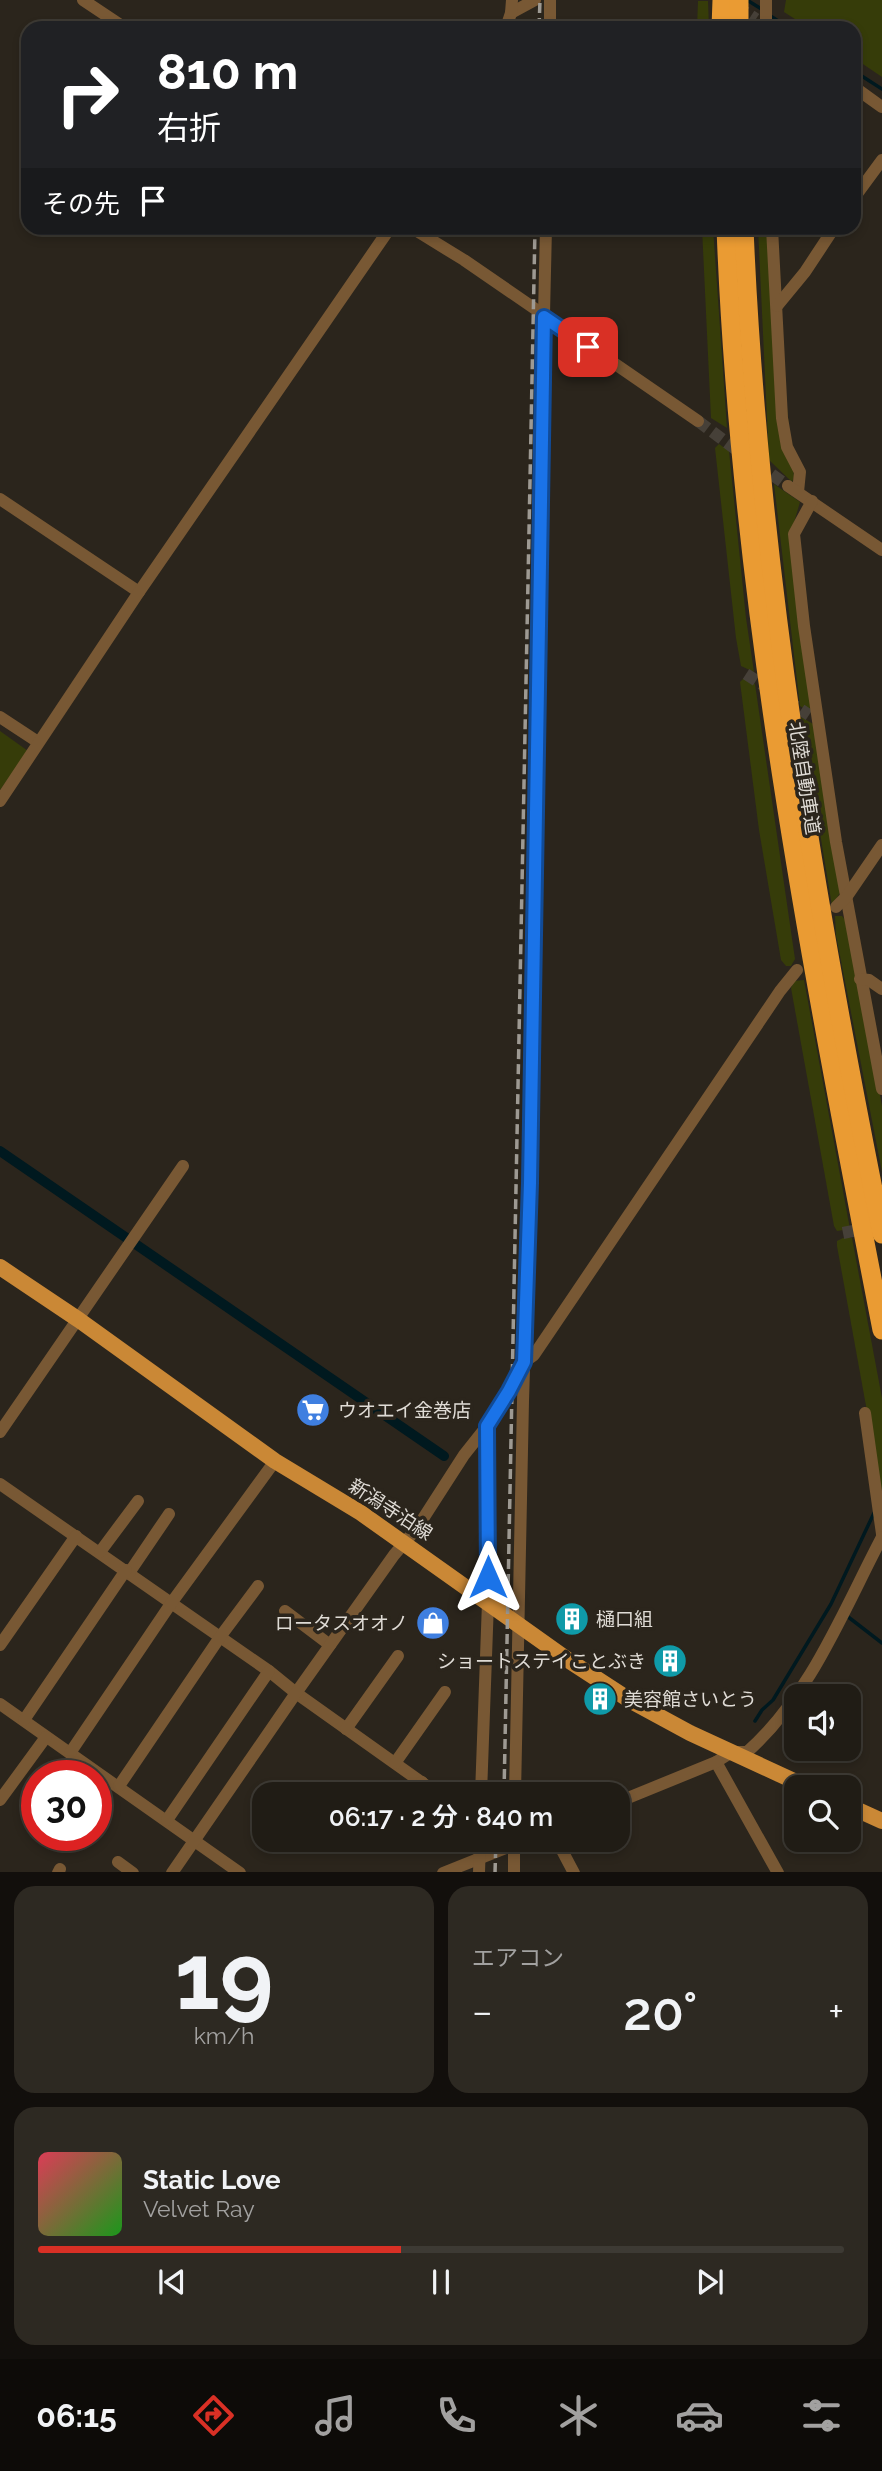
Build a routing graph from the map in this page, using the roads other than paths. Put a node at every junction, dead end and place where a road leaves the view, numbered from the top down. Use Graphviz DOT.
graph roads {
  1 [pos="83,0"];
  2 [pos="535,0"];
  3 [pos="550,0"];
  4 [pos="722,0"];
  5 [pos="739,0"];
  6 [pos="766,0"];
  7 [pos="512,7"];
  8 [pos="114,21"];
  9 [pos="550,21"];
  10 [pos="722,21"];
  11 [pos="755,21"];
  12 [pos="760,21"];
  13 [pos="861,92"];
  14 [pos="882,107"];
  15 [pos="882,160"];
  16 [pos="861,188"];
  17 [pos="385,235"];
  18 [pos="423,235"];
  19 [pos="546,235"];
  20 [pos="726,235"];
  21 [pos="744,235"];
  22 [pos="772,235"];
  23 [pos="829,235"];
  24 [pos="777,306"];
  25 [pos="544,317"];
  26 [pos="698,421"];
  27 [pos="0,499"];
  28 [pos="812,501"];
  29 [pos="882,550"];
  30 [pos="139,592"];
  31 [pos="0,717"];
  32 [pos="38,742"];
  33 [pos="0,800"];
  34 [pos="882,845"];
  35 [pos="847,896"];
  36 [pos="836,906"];
  37 [pos="797,970"];
  38 [pos="860,979"];
  39 [pos="882,989"];
  40 [pos="882,1089"];
  41 [pos="183,1166"];
  42 [pos="882,1234"];
  43 [pos="0,1267"];
  44 [pos="79,1320"];
  45 [pos="882,1330"];
  46 [pos="524,1362"];
  47 [pos="865,1413"];
  48 [pos="487,1426"];
  49 [pos="0,1432"];
  50 [pos="275,1461"];
  51 [pos="0,1484"];
  52 [pos="138,1502"];
  53 [pos="169,1514"];
  54 [pos="882,1535"];
  55 [pos="76,1536"];
  56 [pos="406,1543"];
  57 [pos="100,1552"];
  58 [pos="127,1571"];
  59 [pos="258,1586"];
  60 [pos="172,1602"];
  61 [pos="488,1602"];
  62 [pos="285,1611"];
  63 [pos="519,1624"];
  64 [pos="220,1637"];
  65 [pos="0,1645"];
  66 [pos="330,1645"];
  67 [pos="398,1656"];
  68 [pos="269,1671"];
  69 [pos="445,1692"];
  70 [pos="296,1693"];
  71 [pos="0,1704"];
  72 [pos="24,1720"];
  73 [pos="346,1729"];
  74 [pos="46,1737"];
  75 [pos="732,1752"];
  76 [pos="69,1754"];
  77 [pos="716,1762"];
  78 [pos="394,1763"];
  79 [pos="784,1776"];
  80 [pos="422,1782"];
  81 [pos="481,1782"];
  82 [pos="515,1782"];
  83 [pos="119,1786"];
  84 [pos="630,1797"];
  85 [pos="0,1800"];
  86 [pos="861,1811"];
  87 [pos="167,1820"];
  88 [pos="882,1821"];
  89 [pos="194,1839"];
  90 [pos="479,1852"];
  91 [pos="492,1852"];
  92 [pos="514,1852"];
  93 [pos="563,1852"];
  94 [pos="479,1858"];
  95 [pos="118,1862"];
  96 [pos="133,1872"];
  97 [pos="172,1872"];
  98 [pos="240,1872"];
  99 [pos="443,1872"];
  100 [pos="479,1872"];
  101 [pos="514,1872"];
  102 [pos="574,1872"];
  103 [pos="778,1872"];
  1 -- 8 [label="street"];
  2 -- 7 [label="street"];
  3 -- 9 [label="street"];
  4 -- 10 [label="highway"];
  5 -- 11 [label="highway"];
  6 -- 12 [label="street"];
  13 -- 14 [label="street"];
  15 -- 16 [label="street"];
  17 -- 30 [label="street"];
  18 -- 25 [label="street"];
  19 -- 25 [label="street"];
  20 -- 45 [label="highway, 北陸自動車道"];
  21 -- 42 [label="highway, 北陸自動車道"];
  22 -- 24 [label="street"];
  23 -- 24 [label="street"];
  24 -- 28 [label="street"];
  25 -- 26 [label="street"];
  25 -- 46 [label="street"];
  27 -- 30 [label="street"];
  28 -- 29 [label="street"];
  28 -- 35 [label="street"];
  30 -- 32 [label="street"];
  31 -- 32 [label="street"];
  32 -- 33 [label="street"];
  34 -- 35 [label="street"];
  35 -- 36 [label="street"];
  35 -- 38 [label="street"];
  37 -- 46 [label="street"];
  38 -- 39 [label="street"];
  38 -- 40 [label="street"];
  41 -- 44 [label="street"];
  43 -- 44 [label="main road, 新潟寺泊線"];
  44 -- 49 [label="street"];
  44 -- 50 [label="main road, 新潟寺泊線"];
  46 -- 48 [label="street"];
  46 -- 63 [label="street"];
  47 -- 54 [label="street"];
  48 -- 56 [label="street"];
  48 -- 61 [label="street"];
  50 -- 56 [label="main road, 新潟寺泊線"];
  50 -- 60 [label="street"];
  51 -- 55 [label="street"];
  52 -- 57 [label="street"];
  53 -- 58 [label="street"];
  54 -- 75 [label="street"];
  55 -- 57 [label="street"];
  55 -- 65 [label="street"];
  56 -- 61 [label="main road, 新潟寺泊線"];
  56 -- 66 [label="street"];
  57 -- 58 [label="street"];
  58 -- 60 [label="street"];
  58 -- 72 [label="street"];
  59 -- 64 [label="street"];
  60 -- 64 [label="street"];
  60 -- 76 [label="street"];
  61 -- 63 [label="main road, 新潟寺泊線"];
  61 -- 81 [label="street"];
  62 -- 66 [label="street"];
  63 -- 75 [label="main road, 新潟寺泊線"];
  63 -- 82 [label="street"];
  64 -- 68 [label="street"];
  64 -- 83 [label="street"];
  66 -- 70 [label="street"];
  67 -- 73 [label="street"];
  68 -- 70 [label="street"];
  68 -- 87 [label="street"];
  69 -- 78 [label="street"];
  70 -- 73 [label="street"];
  70 -- 89 [label="street"];
  71 -- 72 [label="street"];
  72 -- 74 [label="street"];
  73 -- 78 [label="street"];
  74 -- 76 [label="street"];
  74 -- 85 [label="street"];
  75 -- 77 [label="street"];
  75 -- 79 [label="main road, 新潟寺泊線"];
  76 -- 83 [label="street"];
  77 -- 84 [label="street"];
  77 -- 103 [label="street"];
  78 -- 80 [label="street"];
  83 -- 87 [label="street"];
  86 -- 88 [label="main road"];
  87 -- 89 [label="street"];
  89 -- 97 [label="street"];
  89 -- 98 [label="street"];
  90 -- 94 [label="street"];
  91 -- 94 [label="street"];
  92 -- 101 [label="street"];
  93 -- 102 [label="street"];
  94 -- 99 [label="street"];
  94 -- 100 [label="street"];
  95 -- 96 [label="street"];
}
